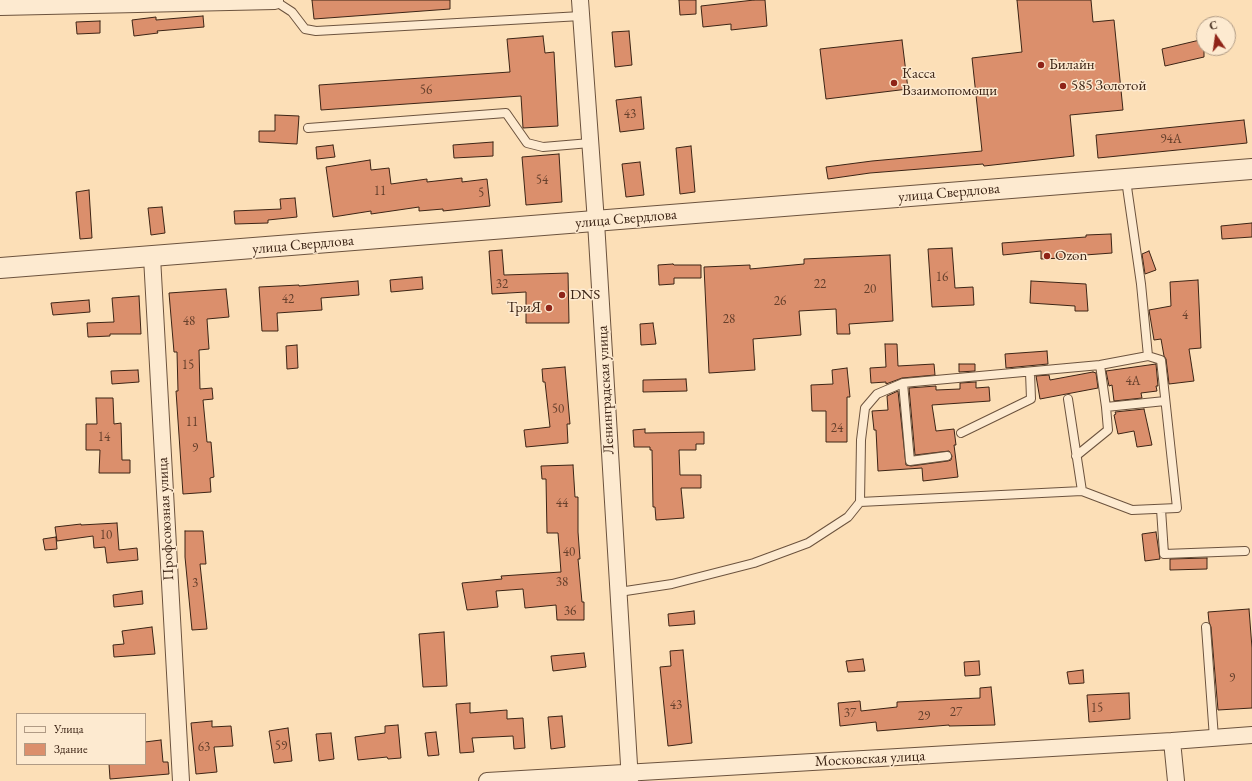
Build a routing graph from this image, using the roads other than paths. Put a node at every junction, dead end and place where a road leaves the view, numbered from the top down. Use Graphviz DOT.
graph roads {
  1 [pos="275,1"];
  2 [pos="0,7"];
  3 [pos="580,8"];
  4 [pos="308,128"];
  5 [pos="590,143"];
  6 [pos="1252,169"];
  7 [pos="1126,179"];
  8 [pos="596,222"];
  9 [pos="152,257"];
  10 [pos="0,268"];
  11 [pos="1148,356"];
  12 [pos="1100,365"];
  13 [pos="1030,372"];
  14 [pos="903,383"];
  15 [pos="1068,399"];
  16 [pos="1165,401"];
  17 [pos="1106,407"];
  18 [pos="961,433"];
  19 [pos="947,456"];
  20 [pos="1076,456"];
  21 [pos="1082,491"];
  22 [pos="860,502"];
  23 [pos="1161,508"];
  24 [pos="1246,551"];
  25 [pos="619,592"];
  26 [pos="1206,627"];
  27 [pos="1252,735"];
  28 [pos="1214,738"];
  29 [pos="1172,741"];
  30 [pos="630,777"];
  31 [pos="182,781"];
  32 [pos="487,781"];
  33 [pos="1176,781"];
  1 -- 2 [label="street"];
  1 -- 3 [label="lane"];
  3 -- 5 [label="street, Ленинградская улица"];
  4 -- 5 [label="lane"];
  5 -- 8 [label="street, Ленинградская улица"];
  6 -- 7 [label="street, улица Свердлова"];
  7 -- 8 [label="street, улица Свердлова"];
  7 -- 11 [label="lane"];
  8 -- 9 [label="street, улица Свердлова"];
  8 -- 25 [label="street, Ленинградская улица"];
  9 -- 10 [label="street, улица Свердлова"];
  9 -- 31 [label="street, Профсоюзная улица"];
  11 -- 12 [label="lane"];
  11 -- 16 [label="lane"];
  12 -- 13 [label="lane"];
  12 -- 17 [label="lane"];
  13 -- 14 [label="lane"];
  13 -- 18 [label="lane"];
  14 -- 19 [label="lane"];
  14 -- 22 [label="lane"];
  15 -- 20 [label="lane"];
  16 -- 17 [label="lane"];
  16 -- 23 [label="lane"];
  17 -- 20 [label="lane"];
  20 -- 21 [label="lane"];
  21 -- 22 [label="lane"];
  21 -- 23 [label="lane"];
  22 -- 25 [label="lane"];
  23 -- 24 [label="lane"];
  25 -- 30 [label="street, Ленинградская улица"];
  26 -- 28 [label="lane"];
  27 -- 28 [label="street, Московская улица"];
  28 -- 29 [label="street, Московская улица"];
  29 -- 30 [label="street, Московская улица"];
  29 -- 33 [label="street"];
  30 -- 32 [label="street, Московская улица"];
}
